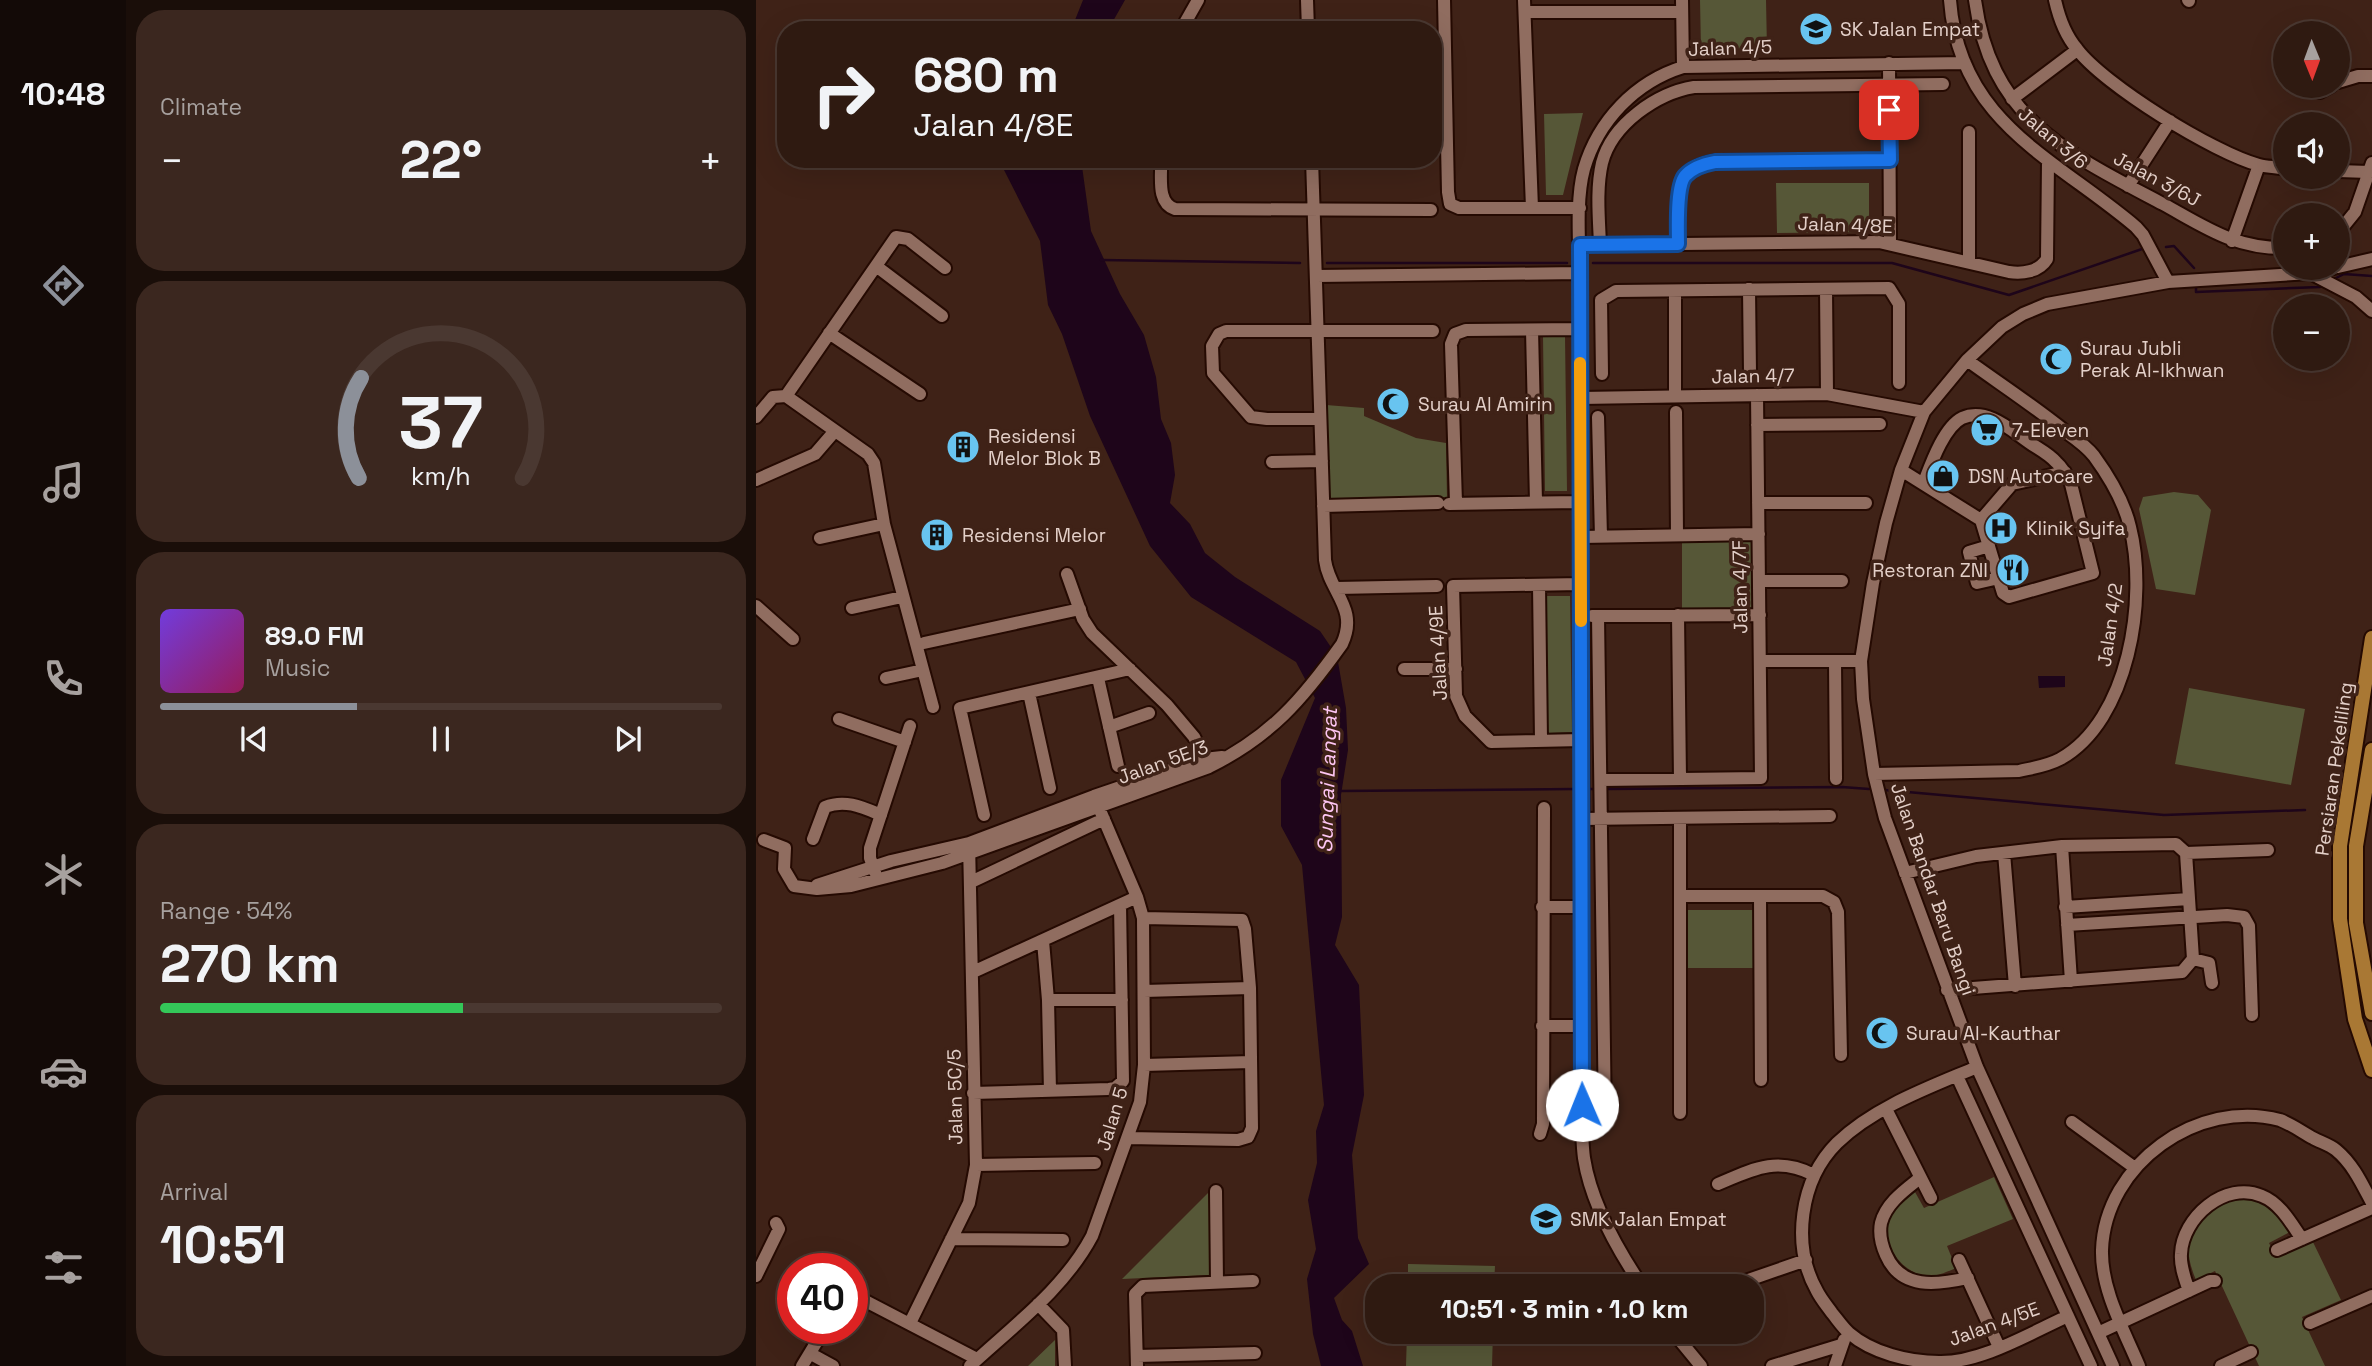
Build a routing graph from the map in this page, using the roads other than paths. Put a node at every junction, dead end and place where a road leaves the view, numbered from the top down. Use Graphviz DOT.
graph roads {
  1 [pos="1198,0"];
  2 [pos="1307,0"];
  3 [pos="1444,0"];
  4 [pos="1950,0"];
  5 [pos="1975,0"];
  6 [pos="2055,0"];
  7 [pos="1525,6"];
  8 [pos="1682,6"];
  9 [pos="1186,21"];
  10 [pos="1308,21"];
  11 [pos="2077,50"];
  12 [pos="1889,63"];
  13 [pos="1965,63"];
  14 [pos="1683,67"];
  15 [pos="2372,76"];
  16 [pos="2350,78"];
  17 [pos="1889,85"];
  18 [pos="1943,85"];
  19 [pos="2012,99"];
  20 [pos="2170,121"];
  21 [pos="1969,132"];
  22 [pos="1890,160"];
  23 [pos="2048,162"];
  24 [pos="2259,165"];
  25 [pos="2273,167"];
  26 [pos="1161,168"];
  27 [pos="1312,168"];
  28 [pos="2371,168"];
  29 [pos="2350,170"];
  30 [pos="2128,186"];
  31 [pos="1532,208"];
  32 [pos="1580,208"];
  33 [pos="1314,210"];
  34 [pos="1431,210"];
  35 [pos="2350,220"];
  36 [pos="2232,241"];
  37 [pos="1890,243"];
  38 [pos="1678,244"];
  39 [pos="1580,245"];
  40 [pos="1600,245"];
  41 [pos="2273,248"];
  42 [pos="2372,259"];
  43 [pos="1969,262"];
  44 [pos="2350,264"];
  45 [pos="876,265"];
  46 [pos="945,268"];
  47 [pos="1580,273"];
  48 [pos="2273,275"];
  49 [pos="1316,280"];
  50 [pos="2323,280"];
  51 [pos="2168,282"];
  52 [pos="1749,289"];
  53 [pos="1826,289"];
  54 [pos="1675,290"];
  55 [pos="2372,311"];
  56 [pos="942,316"];
  57 [pos="1580,328"];
  58 [pos="1532,330"];
  59 [pos="1318,331"];
  60 [pos="1433,331"];
  61 [pos="829,333"];
  62 [pos="1967,360"];
  63 [pos="1750,373"];
  64 [pos="1602,374"];
  65 [pos="1899,383"];
  66 [pos="920,394"];
  67 [pos="1827,394"];
  68 [pos="1757,395"];
  69 [pos="786,396"];
  70 [pos="1675,396"];
  71 [pos="1581,398"];
  72 [pos="1676,412"];
  73 [pos="1924,412"];
  74 [pos="756,417"];
  75 [pos="1598,417"];
  76 [pos="1320,419"];
  77 [pos="1880,424"];
  78 [pos="1758,425"];
  79 [pos="834,432"];
  80 [pos="1322,461"];
  81 [pos="1272,463"];
  82 [pos="1901,470"];
  83 [pos="2065,472"];
  84 [pos="756,480"];
  85 [pos="1924,482"];
  86 [pos="1536,502"];
  87 [pos="1580,502"];
  88 [pos="1447,503"];
  89 [pos="1758,503"];
  90 [pos="1866,503"];
  91 [pos="1323,506"];
  92 [pos="1982,520"];
  93 [pos="884,524"];
  94 [pos="1759,534"];
  95 [pos="1677,535"];
  96 [pos="1581,537"];
  97 [pos="1601,537"];
  98 [pos="820,538"];
  99 [pos="1989,546"];
  100 [pos="1067,574"];
  101 [pos="1999,578"];
  102 [pos="1759,581"];
  103 [pos="1842,581"];
  104 [pos="1539,584"];
  105 [pos="1581,584"];
  106 [pos="1437,586"];
  107 [pos="1337,588"];
  108 [pos="902,597"];
  109 [pos="756,606"];
  110 [pos="852,608"];
  111 [pos="1080,609"];
  112 [pos="1678,615"];
  113 [pos="1759,615"];
  114 [pos="1581,616"];
  115 [pos="1598,616"];
  116 [pos="2372,638"];
  117 [pos="793,639"];
  118 [pos="924,643"];
  119 [pos="1760,661"];
  120 [pos="1835,661"];
  121 [pos="1861,661"];
  122 [pos="1130,669"];
  123 [pos="1404,669"];
  124 [pos="1456,669"];
  125 [pos="923,670"];
  126 [pos="886,678"];
  127 [pos="1098,678"];
  128 [pos="1029,693"];
  129 [pos="2367,697"];
  130 [pos="933,707"];
  131 [pos="1149,713"];
  132 [pos="839,719"];
  133 [pos="910,726"];
  134 [pos="1110,727"];
  135 [pos="1541,740"];
  136 [pos="1582,740"];
  137 [pos="905,742"];
  138 [pos="2372,750"];
  139 [pos="1209,755"];
  140 [pos="1118,766"];
  141 [pos="1874,774"];
  142 [pos="1681,779"];
  143 [pos="1836,779"];
  144 [pos="1601,780"];
  145 [pos="1050,788"];
  146 [pos="1096,801"];
  147 [pos="1544,808"];
  148 [pos="881,815"];
  149 [pos="984,815"];
  150 [pos="1830,817"];
  151 [pos="1680,818"];
  152 [pos="1104,819"];
  153 [pos="1582,819"];
  154 [pos="1601,819"];
  155 [pos="813,839"];
  156 [pos="764,840"];
  157 [pos="2062,846"];
  158 [pos="970,849"];
  159 [pos="2268,849"];
  160 [pos="2004,853"];
  161 [pos="2186,853"];
  162 [pos="876,872"];
  163 [pos="1905,873"];
  164 [pos="971,882"];
  165 [pos="1680,896"];
  166 [pos="1760,896"];
  167 [pos="1137,897"];
  168 [pos="2189,899"];
  169 [pos="1120,905"];
  170 [pos="2065,906"];
  171 [pos="1542,907"];
  172 [pos="1582,907"];
  173 [pos="1143,918"];
  174 [pos="2190,918"];
  175 [pos="2067,925"];
  176 [pos="1043,941"];
  177 [pos="2193,959"];
  178 [pos="973,972"];
  179 [pos="2071,981"];
  180 [pos="2212,982"];
  181 [pos="2015,986"];
  182 [pos="1250,988"];
  183 [pos="1947,990"];
  184 [pos="1144,991"];
  185 [pos="1048,1000"];
  186 [pos="1122,1000"];
  187 [pos="2372,1013"];
  188 [pos="2252,1014"];
  189 [pos="1542,1026"];
  190 [pos="1580,1026"];
  191 [pos="1841,1055"];
  192 [pos="1251,1062"];
  193 [pos="1144,1065"];
  194 [pos="1977,1067"];
  195 [pos="2372,1070"];
  196 [pos="1957,1076"];
  197 [pos="1761,1080"];
  198 [pos="1050,1091"];
  199 [pos="973,1093"];
  200 [pos="1886,1109"];
  201 [pos="1680,1113"];
  202 [pos="2071,1122"];
  203 [pos="1583,1132"];
  204 [pos="1540,1135"];
  205 [pos="1128,1138"];
  206 [pos="1095,1163"];
  207 [pos="975,1165"];
  208 [pos="2135,1168"];
  209 [pos="1814,1175"];
  210 [pos="1920,1178"];
  211 [pos="1717,1184"];
  212 [pos="1216,1191"];
  213 [pos="1931,1198"];
  214 [pos="2372,1205"];
  215 [pos="776,1223"];
  216 [pos="2302,1239"];
  217 [pos="951,1240"];
  218 [pos="1063,1240"];
  219 [pos="2277,1250"];
  220 [pos="1959,1260"];
  221 [pos="1805,1261"];
  222 [pos="1635,1274"];
  223 [pos="1764,1275"];
  224 [pos="756,1276"];
  225 [pos="1968,1278"];
  226 [pos="1253,1281"];
  227 [pos="2215,1281"];
  228 [pos="1217,1283"];
  229 [pos="2189,1291"];
  230 [pos="2372,1296"];
  231 [pos="868,1302"];
  232 [pos="1038,1304"];
  233 [pos="2068,1316"];
  234 [pos="910,1323"];
  235 [pos="2120,1323"];
  236 [pos="2310,1323"];
  237 [pos="1849,1333"];
  238 [pos="2098,1333"];
  239 [pos="816,1344"];
  240 [pos="1683,1344"];
  241 [pos="1841,1345"];
  242 [pos="1999,1346"];
  243 [pos="2251,1352"];
  244 [pos="1255,1353"];
  245 [pos="811,1354"];
  246 [pos="1137,1361"];
  247 [pos="973,1363"];
  248 [pos="1918,1363"];
  249 [pos="802,1366"];
  250 [pos="833,1366"];
  251 [pos="1065,1366"];
  252 [pos="1701,1366"];
  253 [pos="1772,1366"];
  254 [pos="1835,1366"];
  255 [pos="2091,1366"];
  256 [pos="2113,1366"];
  257 [pos="2139,1366"];
  258 [pos="2221,1366"];
  1 -- 9 [label="street"];
  2 -- 10 [label="street"];
  3 -- 31 [label="street"];
  4 -- 13 [label="street, Jalan 3/6"];
  5 -- 19 [label="street, Jalan 3/6J"];
  6 -- 11 [label="street"];
  7 -- 8 [label="street"];
  7 -- 31 [label="street"];
  8 -- 14 [label="street"];
  11 -- 19 [label="street"];
  11 -- 20 [label="street"];
  12 -- 13 [label="street, Jalan 4/5"];
  12 -- 14 [label="street, Jalan 4/5"];
  12 -- 17 [label="street"];
  13 -- 23 [label="street, Jalan 3/6"];
  14 -- 32 [label="street, Jalan 4/5"];
  15 -- 16 [label="street"];
  17 -- 18 [label="street"];
  17 -- 22 [label="street"];
  17 -- 40 [label="street"];
  19 -- 30 [label="street, Jalan 3/6J"];
  20 -- 24 [label="street"];
  20 -- 30 [label="street"];
  21 -- 43 [label="street"];
  22 -- 37 [label="street"];
  22 -- 38 [label="street"];
  23 -- 43 [label="street, Jalan 4/8E"];
  23 -- 51 [label="street, Jalan 3/6"];
  24 -- 25 [label="street"];
  24 -- 36 [label="street"];
  26 -- 33 [label="street"];
  27 -- 33 [label="street"];
  28 -- 29 [label="street"];
  28 -- 35 [label="street"];
  30 -- 36 [label="street, Jalan 3/6J"];
  31 -- 32 [label="street"];
  32 -- 39 [label="street, Jalan 4/5"];
  33 -- 34 [label="street"];
  33 -- 49 [label="street"];
  36 -- 41 [label="street, Jalan 3/6J"];
  37 -- 38 [label="street, Jalan 4/8E"];
  37 -- 43 [label="street, Jalan 4/8E"];
  38 -- 40 [label="street, Jalan 4/8E"];
  39 -- 40 [label="street, Jalan 4/8E"];
  39 -- 47 [label="street, Jalan 4/5"];
  42 -- 44 [label="street, Jalan Bandar Baru Bangi"];
  45 -- 46 [label="street"];
  45 -- 56 [label="street"];
  45 -- 61 [label="street"];
  47 -- 49 [label="street"];
  47 -- 57 [label="street, Jalan 4/5"];
  48 -- 51 [label="street, Jalan Bandar Baru Bangi"];
  49 -- 59 [label="street"];
  50 -- 55 [label="street"];
  51 -- 62 [label="street, Jalan Bandar Baru Bangi"];
  52 -- 53 [label="street"];
  52 -- 54 [label="street"];
  52 -- 63 [label="street"];
  53 -- 65 [label="street"];
  53 -- 67 [label="street"];
  54 -- 64 [label="street"];
  54 -- 70 [label="street"];
  57 -- 58 [label="street"];
  57 -- 71 [label="street, Jalan 4/5"];
  58 -- 86 [label="street"];
  58 -- 88 [label="street"];
  59 -- 60 [label="street"];
  59 -- 76 [label="street"];
  59 -- 76 [label="street"];
  61 -- 66 [label="street"];
  61 -- 69 [label="street"];
  62 -- 73 [label="street, Jalan Bandar Baru Bangi"];
  62 -- 141 [label="street, Jalan 4/2"];
  67 -- 68 [label="street, Jalan 4/7"];
  67 -- 73 [label="street, Jalan 4/7"];
  68 -- 70 [label="street, Jalan 4/7"];
  68 -- 78 [label="street, Jalan 4/7F"];
  69 -- 74 [label="street"];
  69 -- 79 [label="street"];
  70 -- 71 [label="street, Jalan 4/7"];
  71 -- 87 [label="street, Jalan 4/5"];
  72 -- 95 [label="street"];
  73 -- 82 [label="street, Jalan Bandar Baru Bangi"];
  75 -- 97 [label="street"];
  76 -- 80 [label="street"];
  77 -- 78 [label="street"];
  78 -- 89 [label="street, Jalan 4/7F"];
  79 -- 84 [label="street"];
  79 -- 93 [label="street"];
  80 -- 81 [label="street"];
  80 -- 91 [label="street"];
  82 -- 85 [label="street"];
  82 -- 121 [label="street, Jalan Bandar Baru Bangi"];
  83 -- 85 [label="street"];
  83 -- 92 [label="street"];
  83 -- 101 [label="street"];
  85 -- 92 [label="street"];
  86 -- 87 [label="street"];
  86 -- 88 [label="street"];
  87 -- 96 [label="street, Jalan 4/5"];
  88 -- 91 [label="street"];
  89 -- 90 [label="street"];
  89 -- 94 [label="street, Jalan 4/7F"];
  91 -- 107 [label="street"];
  92 -- 99 [label="street"];
  93 -- 98 [label="street"];
  93 -- 108 [label="street"];
  94 -- 95 [label="street"];
  94 -- 102 [label="street, Jalan 4/7F"];
  95 -- 97 [label="street"];
  96 -- 97 [label="street"];
  96 -- 105 [label="street, Jalan 4/5"];
  99 -- 101 [label="street"];
  99 -- 101 [label="street"];
  100 -- 111 [label="street"];
  102 -- 103 [label="street"];
  102 -- 113 [label="street, Jalan 4/7F"];
  104 -- 105 [label="street, Jalan 4/9E"];
  104 -- 124 [label="street, Jalan 4/9E"];
  104 -- 135 [label="street"];
  105 -- 114 [label="street, Jalan 4/5"];
  106 -- 107 [label="street"];
  107 -- 139 [label="street, Jalan 5E/3"];
  108 -- 110 [label="street"];
  108 -- 125 [label="street"];
  109 -- 117 [label="street"];
  111 -- 118 [label="street"];
  111 -- 122 [label="street"];
  112 -- 113 [label="street"];
  112 -- 115 [label="street"];
  112 -- 142 [label="street"];
  113 -- 119 [label="street, Jalan 4/7F"];
  114 -- 115 [label="street"];
  114 -- 136 [label="street, Jalan 4/5"];
  115 -- 144 [label="street"];
  116 -- 129 [label="main road, Persiaran Pekeliling"];
  119 -- 120 [label="street"];
  119 -- 142 [label="street, Jalan 4/7F"];
  120 -- 121 [label="street"];
  120 -- 143 [label="street"];
  121 -- 141 [label="street, Jalan Bandar Baru Bangi"];
  122 -- 127 [label="street"];
  122 -- 139 [label="street"];
  123 -- 124 [label="street"];
  124 -- 135 [label="street, Jalan 4/9E"];
  125 -- 126 [label="street"];
  125 -- 130 [label="street"];
  127 -- 128 [label="street"];
  127 -- 134 [label="street, Jalan 5E/3"];
  128 -- 145 [label="street"];
  128 -- 149 [label="street"];
  129 -- 195 [label="main road, Persiaran Pekeliling"];
  131 -- 134 [label="street"];
  132 -- 137 [label="street"];
  133 -- 137 [label="street"];
  134 -- 140 [label="street, Jalan 5E/3"];
  135 -- 136 [label="street, Jalan 4/9E"];
  136 -- 153 [label="street, Jalan 4/5"];
  137 -- 148 [label="street"];
  138 -- 187 [label="main road, Persiaran Pekeliling"];
  139 -- 146 [label="street, Jalan 5E/3"];
  139 -- 146 [label="street, Jalan 5E/3"];
  141 -- 163 [label="street, Jalan Bandar Baru Bangi"];
  142 -- 144 [label="street"];
  144 -- 154 [label="street"];
  146 -- 152 [label="street, Jalan 5"];
  146 -- 158 [label="street, Jalan 5E/3"];
  147 -- 171 [label="street"];
  148 -- 155 [label="street"];
  148 -- 162 [label="street"];
  150 -- 151 [label="street"];
  151 -- 154 [label="street"];
  151 -- 165 [label="street"];
  152 -- 164 [label="street"];
  152 -- 167 [label="street, Jalan 5"];
  153 -- 154 [label="street"];
  153 -- 172 [label="street, Jalan 4/5"];
  154 -- 203 [label="street"];
  156 -- 162 [label="street, Jalan 5E/3"];
  157 -- 160 [label="street"];
  157 -- 161 [label="street"];
  157 -- 170 [label="street"];
  158 -- 162 [label="street, Jalan 5E/3"];
  158 -- 164 [label="street, Jalan 5C/5"];
  159 -- 161 [label="street"];
  160 -- 163 [label="street"];
  160 -- 181 [label="street"];
  161 -- 168 [label="street"];
  163 -- 183 [label="street, Jalan Bandar Baru Bangi"];
  164 -- 178 [label="street, Jalan 5C/5"];
  165 -- 166 [label="street"];
  165 -- 201 [label="street"];
  166 -- 191 [label="street"];
  166 -- 197 [label="street"];
  167 -- 169 [label="street"];
  167 -- 173 [label="street, Jalan 5"];
  168 -- 170 [label="street"];
  168 -- 174 [label="street"];
  169 -- 176 [label="street"];
  169 -- 186 [label="street"];
  170 -- 175 [label="street"];
  171 -- 172 [label="street"];
  171 -- 189 [label="street"];
  172 -- 190 [label="street, Jalan 4/5"];
  173 -- 182 [label="street"];
  173 -- 184 [label="street, Jalan 5"];
  174 -- 175 [label="street"];
  174 -- 177 [label="street"];
  174 -- 188 [label="street"];
  175 -- 179 [label="street"];
  176 -- 178 [label="street"];
  176 -- 185 [label="street"];
  177 -- 179 [label="street"];
  177 -- 180 [label="street"];
  178 -- 199 [label="street, Jalan 5C/5"];
  179 -- 181 [label="street"];
  181 -- 183 [label="street"];
  182 -- 184 [label="street"];
  182 -- 192 [label="street"];
  183 -- 194 [label="street, Jalan Bandar Baru Bangi"];
  184 -- 193 [label="street, Jalan 5"];
  185 -- 186 [label="street"];
  185 -- 198 [label="street"];
  186 -- 198 [label="street"];
  189 -- 190 [label="street"];
  189 -- 204 [label="street"];
  190 -- 203 [label="street, Jalan 4/5"];
  192 -- 193 [label="street"];
  192 -- 205 [label="street"];
  193 -- 205 [label="street, Jalan 5"];
  194 -- 196 [label="street, Jalan 4/5E"];
  194 -- 238 [label="street, Jalan Bandar Baru Bangi"];
  196 -- 200 [label="street, Jalan 4/5E"];
  196 -- 233 [label="street"];
  198 -- 199 [label="street"];
  199 -- 207 [label="street, Jalan 5C/5"];
  200 -- 209 [label="street, Jalan 4/5E"];
  200 -- 210 [label="street"];
  202 -- 208 [label="street"];
  203 -- 222 [label="street, Jalan 4/5"];
  205 -- 232 [label="street, Jalan 5"];
  206 -- 207 [label="street"];
  207 -- 217 [label="street, Jalan 5C/5"];
  208 -- 214 [label="street"];
  208 -- 235 [label="street"];
  209 -- 211 [label="street"];
  209 -- 221 [label="street, Jalan 4/5E"];
  210 -- 213 [label="street"];
  210 -- 225 [label="street"];
  212 -- 228 [label="street"];
  214 -- 216 [label="street"];
  215 -- 224 [label="street"];
  216 -- 219 [label="street"];
  216 -- 229 [label="street"];
  217 -- 218 [label="street"];
  217 -- 234 [label="street, Jalan 5C/5"];
  220 -- 225 [label="street"];
  221 -- 223 [label="street"];
  221 -- 237 [label="street, Jalan 4/5E"];
  225 -- 242 [label="street"];
  226 -- 228 [label="street"];
  227 -- 229 [label="street"];
  228 -- 246 [label="street"];
  229 -- 235 [label="street"];
  230 -- 236 [label="street"];
  231 -- 234 [label="street"];
  232 -- 247 [label="street, Jalan 5"];
  232 -- 251 [label="street"];
  233 -- 242 [label="street, Jalan 4/5E"];
  233 -- 255 [label="street"];
  234 -- 247 [label="street"];
  235 -- 238 [label="street"];
  235 -- 257 [label="street"];
  237 -- 241 [label="street"];
  237 -- 248 [label="street, Jalan 4/5E"];
  238 -- 256 [label="street, Jalan Bandar Baru Bangi"];
  239 -- 245 [label="street"];
  240 -- 252 [label="street"];
  241 -- 253 [label="street"];
  241 -- 254 [label="street"];
  242 -- 248 [label="street, Jalan 4/5E"];
  243 -- 258 [label="street"];
  244 -- 246 [label="street"];
  245 -- 249 [label="street"];
  245 -- 250 [label="street"];
}
